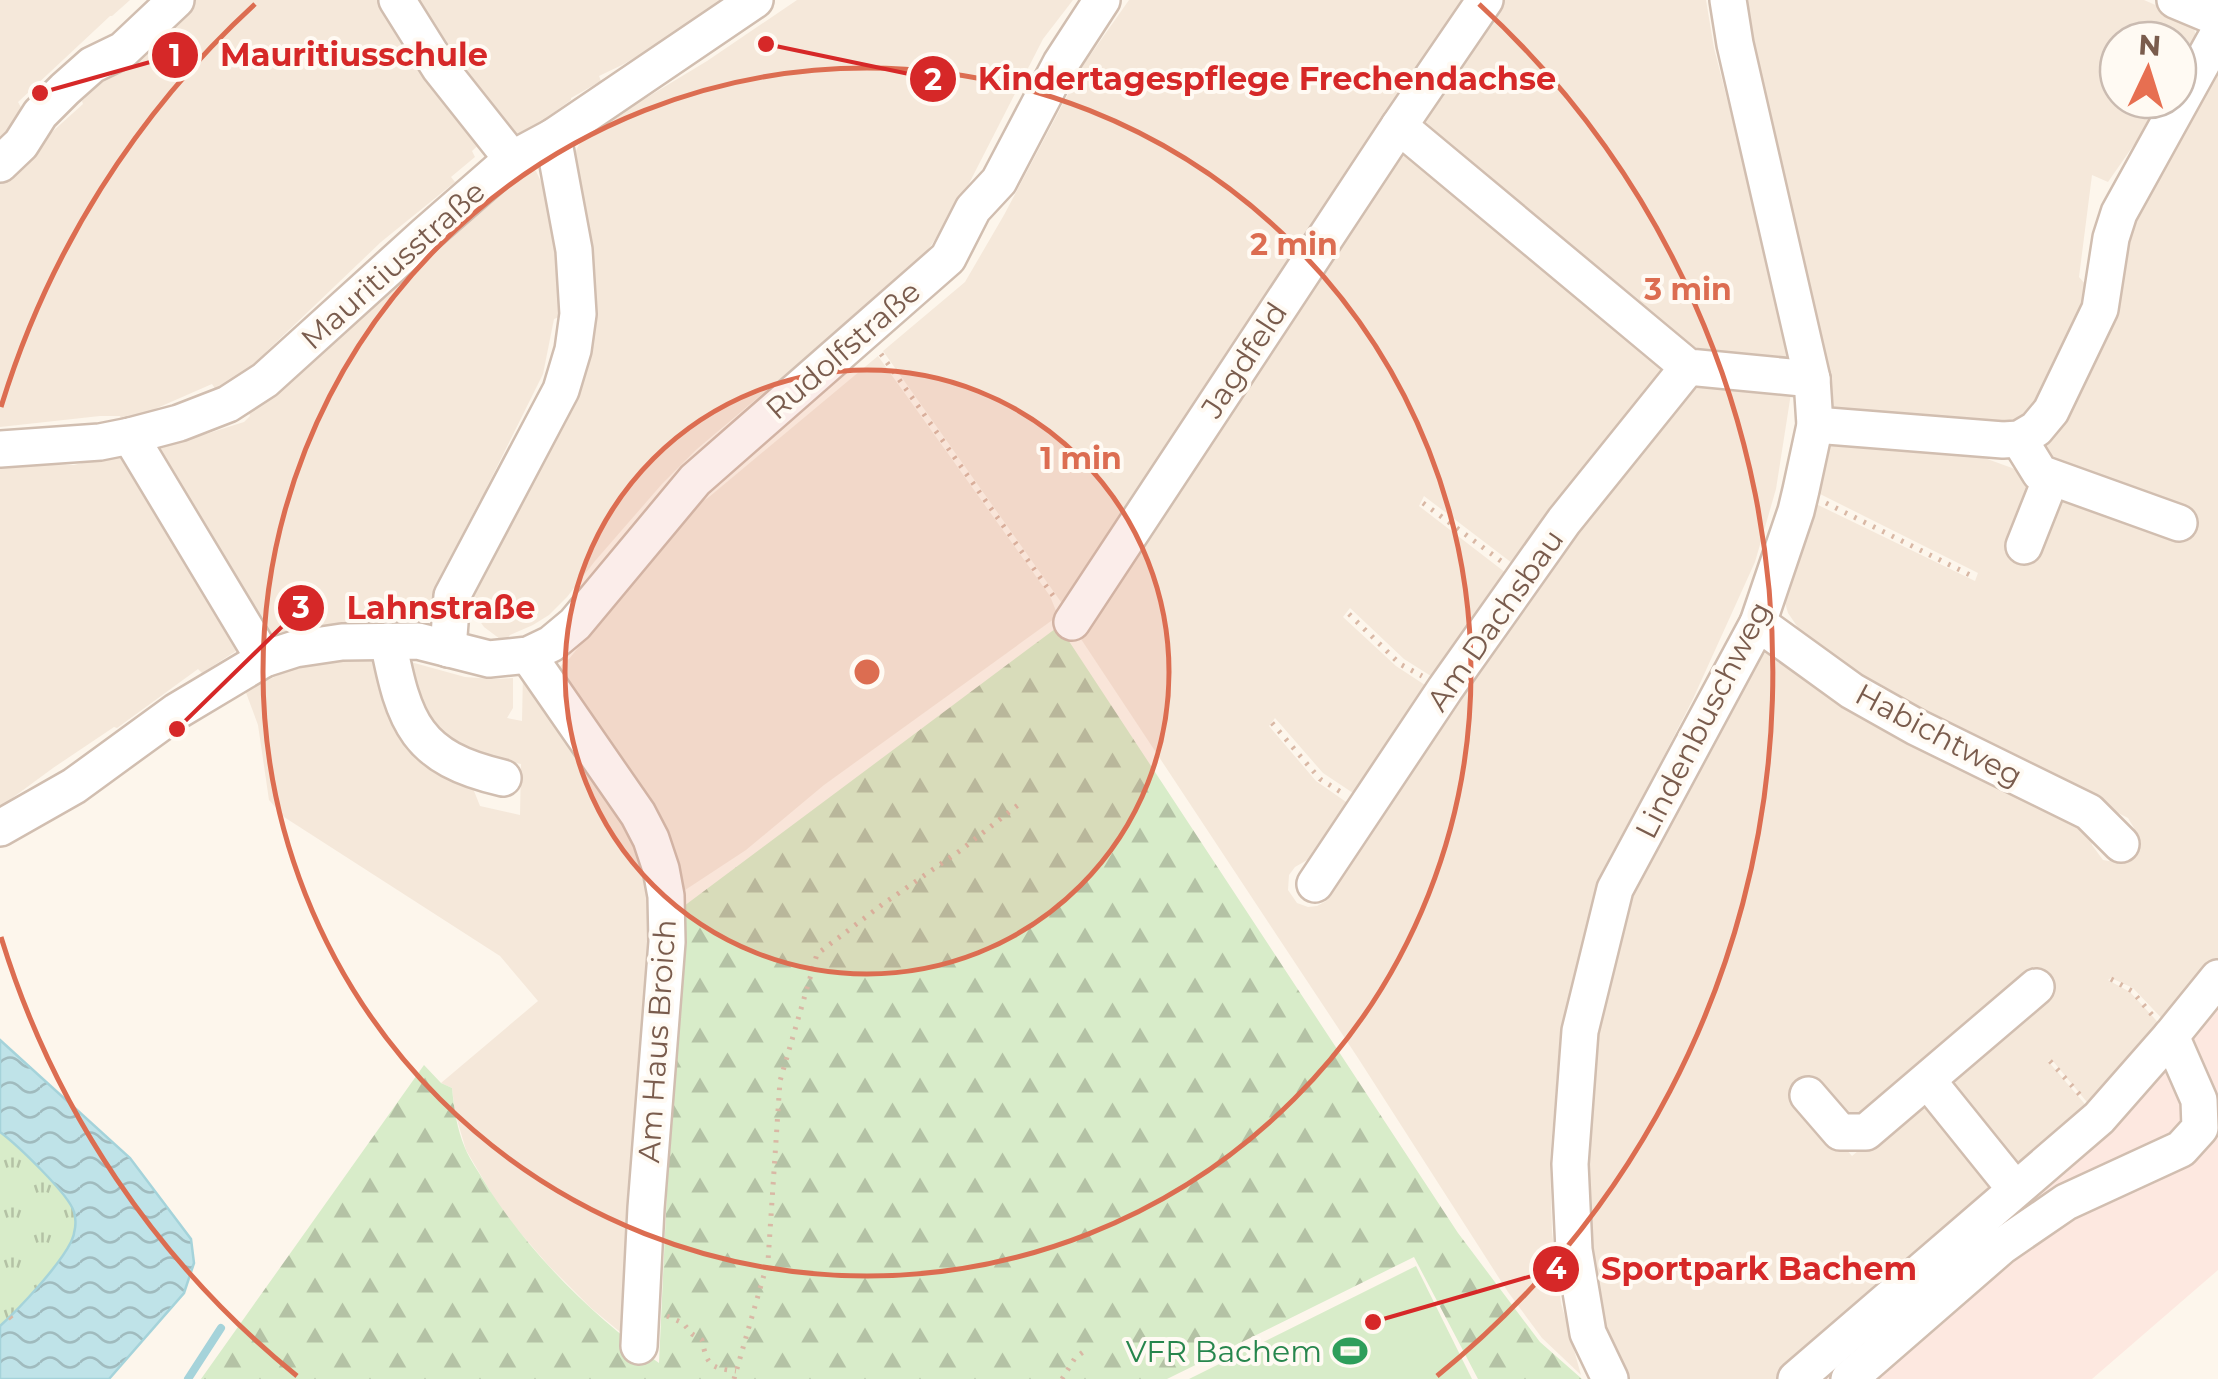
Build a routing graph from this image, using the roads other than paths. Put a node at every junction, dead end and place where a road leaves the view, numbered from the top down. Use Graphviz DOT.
graph roads {
  1 [pos="176,0"];
  2 [pos="397,0"];
  3 [pos="756,0"];
  4 [pos="1102,0"];
  5 [pos="1485,0"];
  6 [pos="1728,0"];
  7 [pos="2174,0"];
  8 [pos="2218,18"];
  9 [pos="2218,34"];
  10 [pos="1399,126"];
  11 [pos="553,137"];
  12 [pos="512,159"];
  13 [pos="0,164"];
  14 [pos="1688,367"];
  15 [pos="1812,379"];
  16 [pos="1815,426"];
  17 [pos="130,436"];
  18 [pos="2020,439"];
  19 [pos="0,449"];
  20 [pos="2051,478"];
  21 [pos="2179,523"];
  22 [pos="2024,546"];
  23 [pos="1072,622"];
  24 [pos="1758,624"];
  25 [pos="388,641"];
  26 [pos="448,649"];
  27 [pos="528,655"];
  28 [pos="264,658"];
  29 [pos="503,778"];
  30 [pos="0,828"];
  31 [pos="2121,844"];
  32 [pos="1315,884"];
  33 [pos="2218,978"];
  34 [pos="2036,988"];
  35 [pos="2171,1036"];
  36 [pos="1928,1081"];
  37 [pos="1808,1095"];
  38 [pos="2015,1189"];
  39 [pos="639,1346"];
  40 [pos="1610,1379"];
  41 [pos="1796,1379"];
  42 [pos="1849,1379"];
  1 -- 13 [label="street"];
  2 -- 12 [label="street"];
  3 -- 11 [label="street, Mauritiusstraße"];
  4 -- 27 [label="street, Rudolfstraße"];
  5 -- 10 [label="street, Jagdfeld"];
  6 -- 15 [label="street, Lindenbuschweg"];
  7 -- 8 [label="street"];
  9 -- 18 [label="street"];
  10 -- 14 [label="street"];
  10 -- 23 [label="street, Jagdfeld"];
  11 -- 12 [label="street, Mauritiusstraße"];
  11 -- 26 [label="street"];
  12 -- 17 [label="street, Mauritiusstraße"];
  14 -- 15 [label="street"];
  14 -- 32 [label="street, Am Dachsbau"];
  15 -- 16 [label="street, Lindenbuschweg"];
  16 -- 18 [label="street"];
  16 -- 24 [label="street, Lindenbuschweg"];
  17 -- 19 [label="street, Mauritiusstraße"];
  17 -- 28 [label="street"];
  18 -- 20 [label="street"];
  20 -- 21 [label="street"];
  20 -- 22 [label="street"];
  24 -- 31 [label="street, Habichtweg"];
  24 -- 40 [label="street, Lindenbuschweg"];
  25 -- 26 [label="street"];
  25 -- 28 [label="street"];
  25 -- 29 [label="street"];
  26 -- 27 [label="street"];
  27 -- 39 [label="street, Am Haus Broich"];
  28 -- 30 [label="street"];
  33 -- 35 [label="street"];
  34 -- 36 [label="street"];
  35 -- 38 [label="street"];
  35 -- 42 [label="street"];
  36 -- 37 [label="street"];
  36 -- 38 [label="street"];
  38 -- 41 [label="street"];
}
